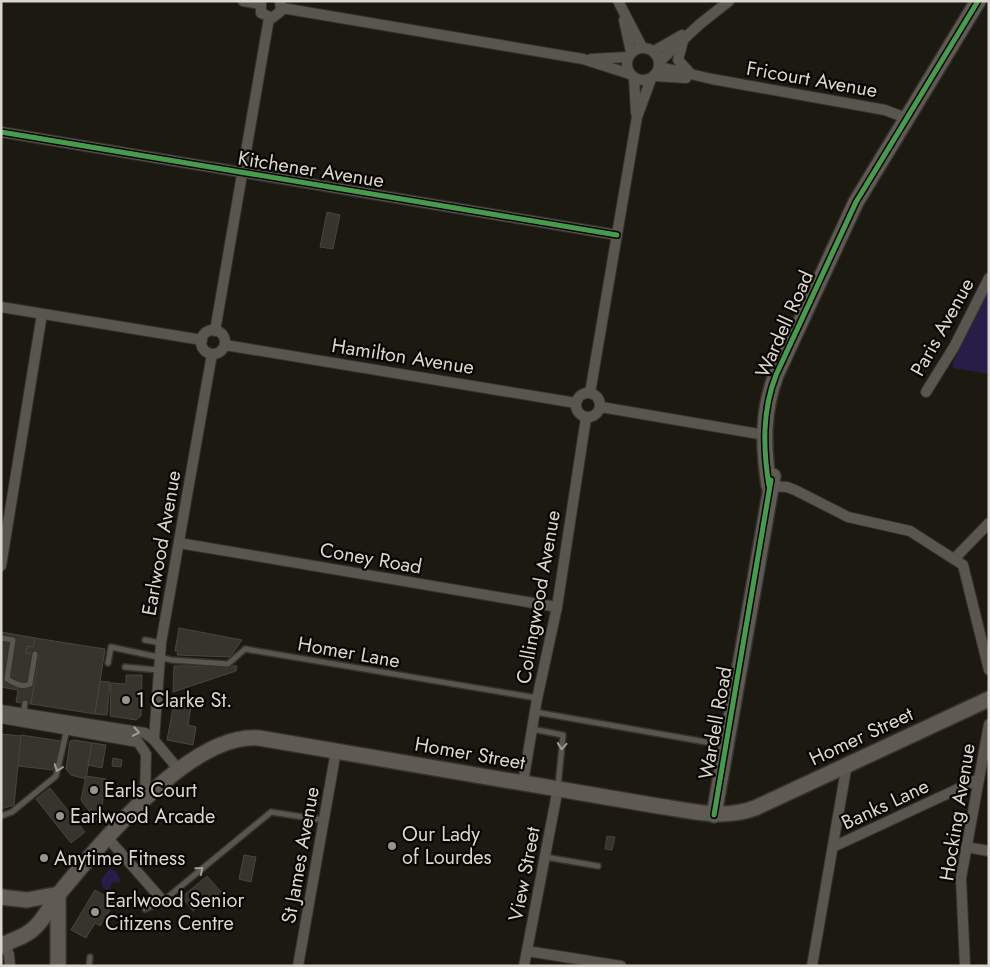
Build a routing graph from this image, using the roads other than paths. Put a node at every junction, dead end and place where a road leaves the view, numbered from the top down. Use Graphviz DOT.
graph roads {
  1 [pos="242,1"];
  2 [pos="729,1"];
  3 [pos="978,1"];
  4 [pos="260,3"];
  5 [pos="619,3"];
  6 [pos="281,5"];
  7 [pos="269,18"];
  8 [pos="700,24"];
  9 [pos="683,40"];
  10 [pos="642,47"];
  11 [pos="654,51"];
  12 [pos="630,54"];
  13 [pos="583,59"];
  14 [pos="656,71"];
  15 [pos="692,74"];
  16 [pos="632,76"];
  17 [pos="712,79"];
  18 [pos="636,117"];
  19 [pos="906,118"];
  20 [pos="1,132"];
  21 [pos="242,173"];
  22 [pos="617,235"];
  23 [pos="989,278"];
  24 [pos="1,307"];
  25 [pos="42,314"];
  26 [pos="215,331"];
  27 [pos="202,340"];
  28 [pos="225,344"];
  29 [pos="212,354"];
  30 [pos="770,391"];
  31 [pos="926,392"];
  32 [pos="590,393"];
  33 [pos="576,403"];
  34 [pos="601,407"];
  35 [pos="586,418"];
  36 [pos="765,435"];
  37 [pos="769,486"];
  38 [pos="989,524"];
  39 [pos="179,543"];
  40 [pos="955,558"];
  41 [pos="1,566"];
  42 [pos="557,607"];
  43 [pos="1,638"];
  44 [pos="145,640"];
  45 [pos="161,642"];
  46 [pos="35,654"];
  47 [pos="159,656"];
  48 [pos="108,663"];
  49 [pos="125,667"];
  50 [pos="158,670"];
  51 [pos="989,670"];
  52 [pos="538,698"];
  53 [pos="989,699"];
  54 [pos="1,710"];
  55 [pos="535,712"];
  56 [pos="24,713"];
  57 [pos="1,718"];
  58 [pos="67,724"];
  59 [pos="989,724"];
  60 [pos="532,729"];
  61 [pos="114,732"];
  62 [pos="154,740"];
  63 [pos="726,746"];
  64 [pos="336,751"];
  65 [pos="847,764"];
  66 [pos="179,770"];
  67 [pos="979,779"];
  68 [pos="523,782"];
  69 [pos="558,788"];
  70 [pos="144,800"];
  71 [pos="714,815"];
  72 [pos="1,816"];
  73 [pos="324,820"];
  74 [pos="106,836"];
  75 [pos="833,847"];
  76 [pos="966,847"];
  77 [pos="989,851"];
  78 [pos="545,856"];
  79 [pos="598,866"];
  80 [pos="59,894"];
  81 [pos="1,897"];
  82 [pos="163,901"];
  83 [pos="145,909"];
  84 [pos="3,945"];
  85 [pos="527,951"];
  86 [pos="90,957"];
  87 [pos="10,966"];
  88 [pos="58,966"];
  89 [pos="89,966"];
  90 [pos="298,966"];
  91 [pos="524,966"];
  92 [pos="622,966"];
  93 [pos="812,966"];
  94 [pos="965,966"];
  1 -- 4 [label="street"];
  2 -- 8 [label="street"];
  3 -- 19 [label="main road, Wardell Road"];
  4 -- 7 [label="street"];
  5 -- 10 [label="street"];
  5 -- 12 [label="street"];
  6 -- 7 [label="street"];
  6 -- 13 [label="street"];
  7 -- 21 [label="street"];
  8 -- 9 [label="street"];
  8 -- 11 [label="street"];
  9 -- 14 [label="street"];
  9 -- 15 [label="street"];
  10 -- 11 [label="street"];
  10 -- 12 [label="street"];
  11 -- 14 [label="street"];
  12 -- 13 [label="street"];
  12 -- 16 [label="street"];
  13 -- 16 [label="street"];
  14 -- 15 [label="street, Fricourt Avenue"];
  14 -- 16 [label="street"];
  14 -- 17 [label="street, Fricourt Avenue"];
  14 -- 18 [label="street"];
  15 -- 17 [label="street, Fricourt Avenue"];
  16 -- 18 [label="street"];
  17 -- 19 [label="street, Fricourt Avenue"];
  18 -- 22 [label="street"];
  19 -- 30 [label="main road, Wardell Road"];
  20 -- 21 [label="street, Kitchener Avenue"];
  21 -- 22 [label="street, Kitchener Avenue"];
  21 -- 26 [label="street"];
  22 -- 32 [label="street"];
  23 -- 31 [label="street, Paris Avenue"];
  24 -- 25 [label="street"];
  25 -- 27 [label="street"];
  25 -- 41 [label="street"];
  26 -- 27 [label="street"];
  26 -- 28 [label="street"];
  27 -- 29 [label="street"];
  28 -- 29 [label="street"];
  28 -- 33 [label="street, Hamilton Avenue"];
  29 -- 39 [label="street, Earlwood Avenue"];
  30 -- 36 [label="main road, Wardell Road"];
  30 -- 37 [label="main road, Wardell Road"];
  32 -- 33 [label="street"];
  32 -- 34 [label="street"];
  33 -- 35 [label="street"];
  34 -- 35 [label="street"];
  34 -- 36 [label="street"];
  35 -- 42 [label="street, Collingwood Avenue"];
  36 -- 37 [label="main road, Wardell Road"];
  37 -- 40 [label="street"];
  37 -- 63 [label="main road, Wardell Road"];
  38 -- 40 [label="street"];
  39 -- 42 [label="street, Coney Road"];
  39 -- 45 [label="street, Earlwood Avenue"];
  40 -- 51 [label="street"];
  42 -- 52 [label="street, Collingwood Avenue"];
  43 -- 46 [label="lane"];
  44 -- 45 [label="lane"];
  45 -- 47 [label="street, Earlwood Avenue"];
  47 -- 48 [label="lane"];
  47 -- 50 [label="street, Earlwood Avenue"];
  47 -- 52 [label="lane, Homer Lane"];
  49 -- 50 [label="lane"];
  50 -- 62 [label="street, Earlwood Avenue"];
  52 -- 55 [label="street, Collingwood Avenue"];
  53 -- 65 [label="main road, Homer Street"];
  54 -- 56 [label="street"];
  55 -- 60 [label="street, Collingwood Avenue"];
  55 -- 63 [label="lane"];
  56 -- 57 [label="street"];
  56 -- 58 [label="street"];
  58 -- 61 [label="street"];
  58 -- 72 [label="lane, one-way"];
  59 -- 67 [label="street, Hocking Avenue"];
  60 -- 68 [label="street, Collingwood Avenue"];
  60 -- 69 [label="lane, one-way"];
  61 -- 62 [label="street, one-way"];
  61 -- 70 [label="street"];
  62 -- 66 [label="street"];
  63 -- 71 [label="main road, Wardell Road"];
  64 -- 66 [label="main road, Homer Street"];
  64 -- 68 [label="main road, Homer Street"];
  64 -- 73 [label="street, St James Avenue"];
  65 -- 71 [label="main road, Homer Street"];
  65 -- 75 [label="street"];
  66 -- 70 [label="main road, Homer Street"];
  67 -- 75 [label="street, Banks Lane"];
  67 -- 76 [label="street, Hocking Avenue"];
  68 -- 69 [label="main road, Homer Street"];
  69 -- 71 [label="main road, Homer Street"];
  69 -- 78 [label="street, View Street"];
  70 -- 74 [label="main road, Homer Street"];
  82 -- 73 [label="lane, one-way"];
  73 -- 90 [label="street, St James Avenue"];
  74 -- 80 [label="main road, Homer Street"];
  74 -- 82 [label="street"];
  75 -- 93 [label="street"];
  76 -- 77 [label="street"];
  76 -- 94 [label="street, Hocking Avenue"];
  78 -- 79 [label="lane"];
  78 -- 85 [label="street, View Street"];
  80 -- 81 [label="main road"];
  80 -- 84 [label="main road, Homer Street"];
  80 -- 88 [label="main road"];
  82 -- 83 [label="lane"];
  84 -- 87 [label="street"];
  85 -- 91 [label="street, View Street"];
  85 -- 92 [label="street"];
  86 -- 89 [label="lane"];
}
